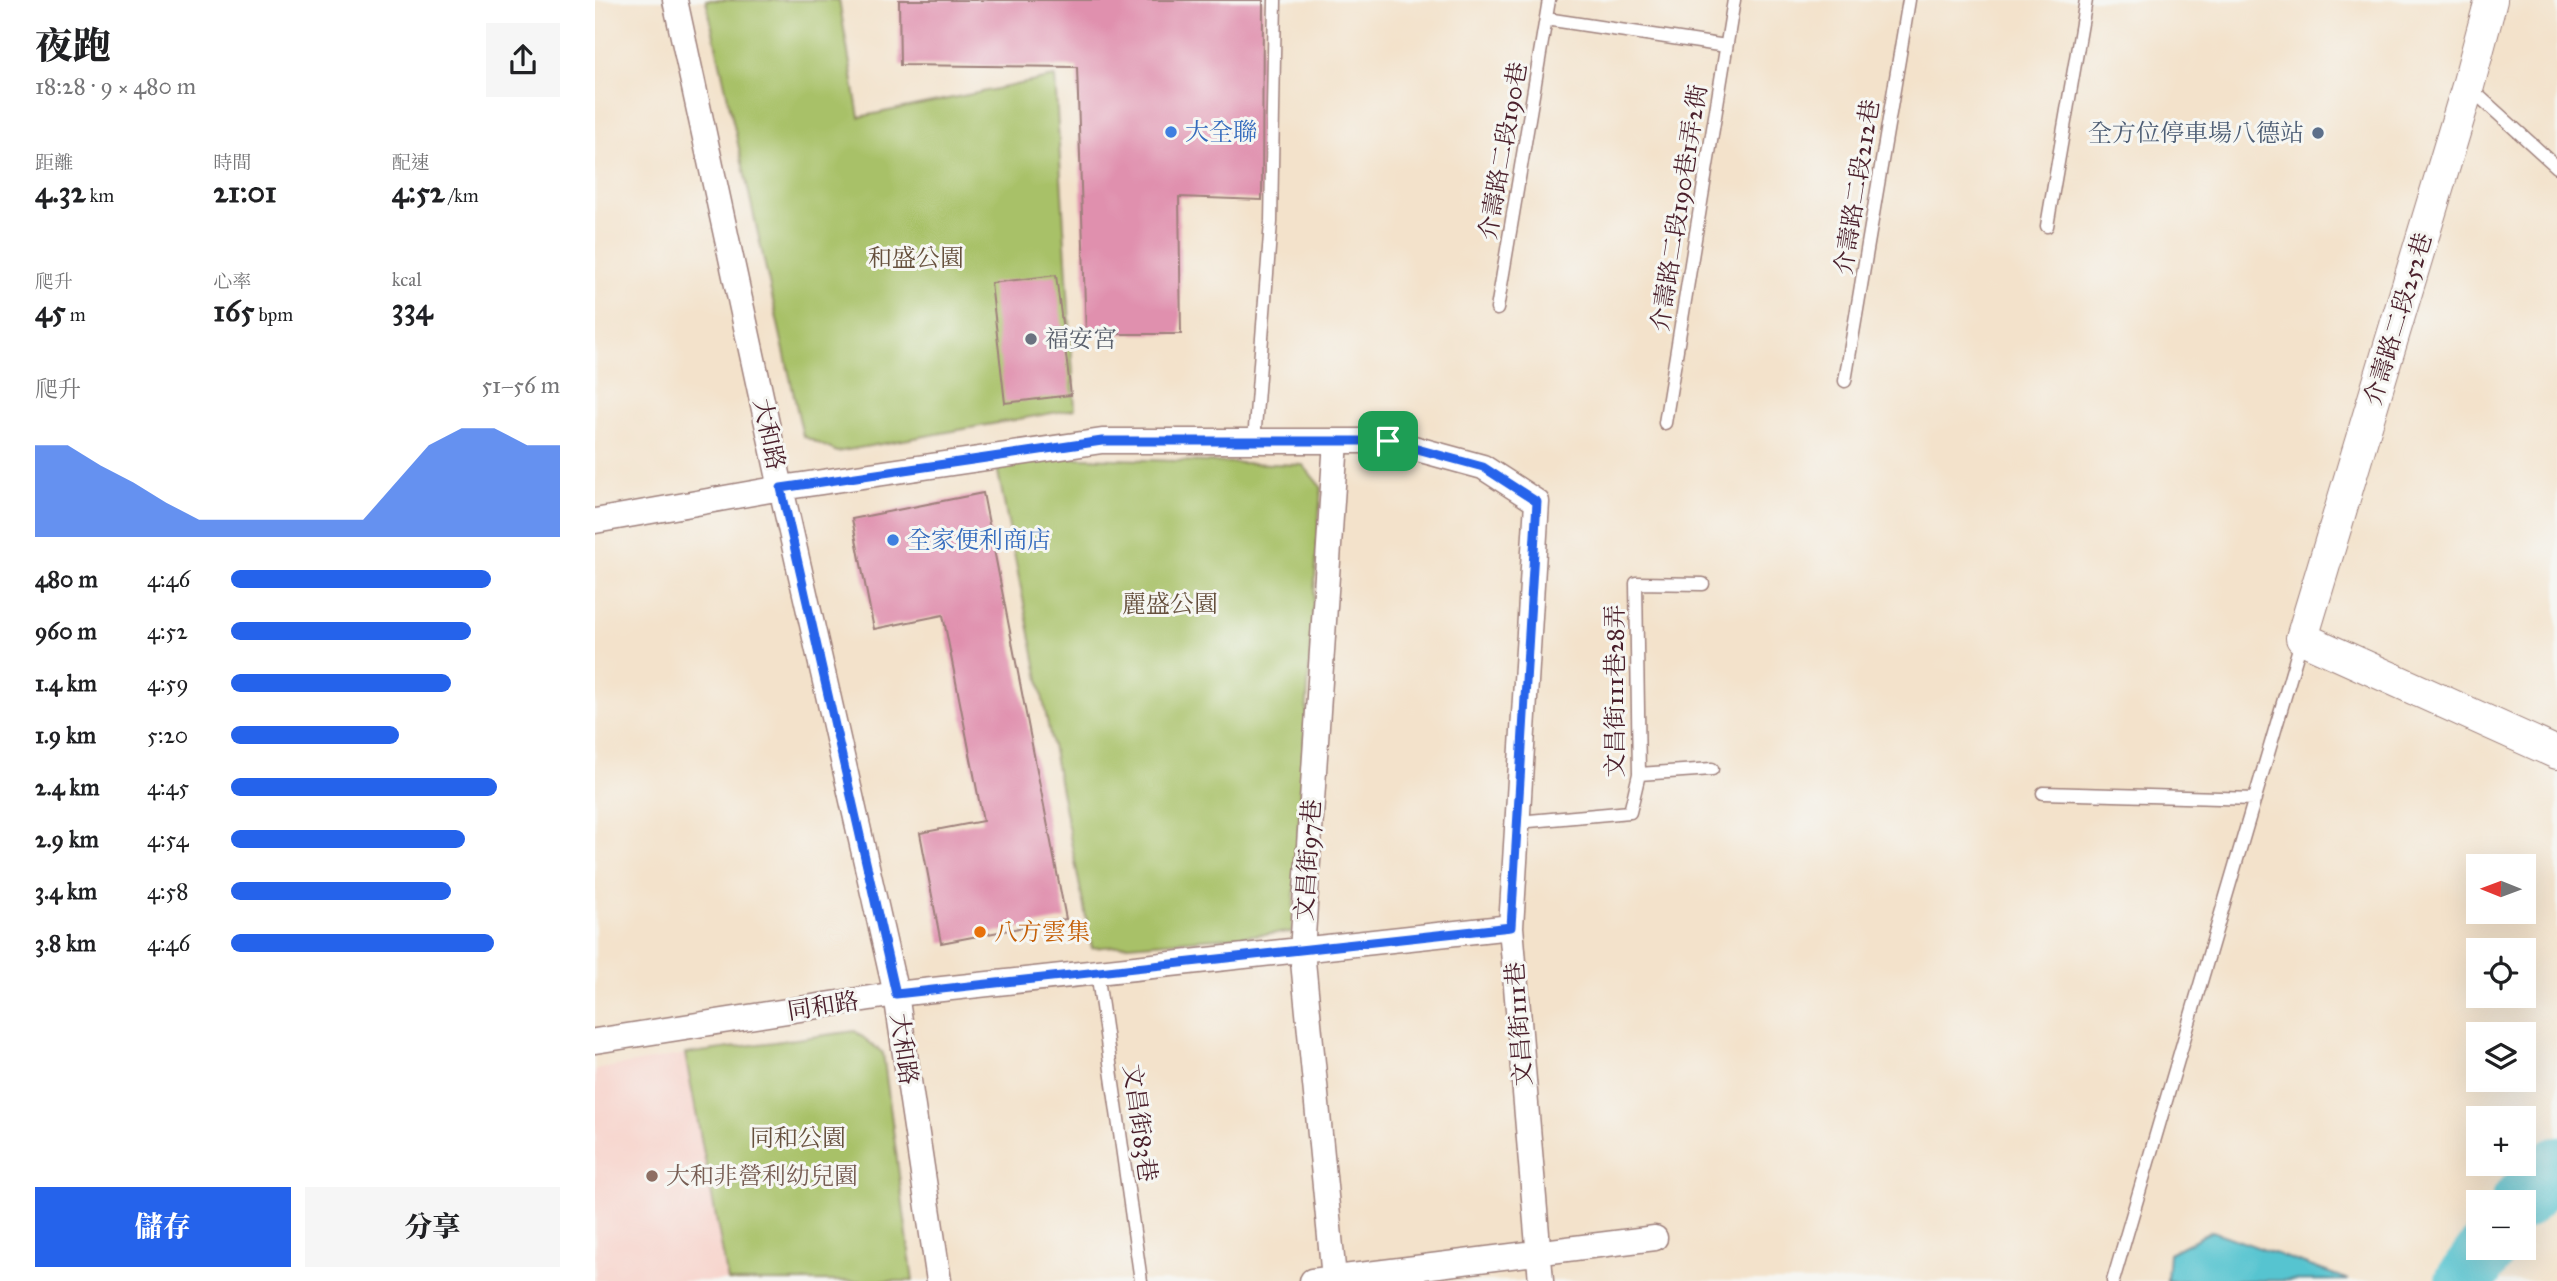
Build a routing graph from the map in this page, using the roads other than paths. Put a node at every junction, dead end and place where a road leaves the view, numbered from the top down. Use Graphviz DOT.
graph roads {
  1 [pos="675,0"];
  2 [pos="1275,0"];
  3 [pos="1549,0"];
  4 [pos="1734,0"];
  5 [pos="1909,0"];
  6 [pos="2086,0"];
  7 [pos="2491,0"];
  8 [pos="1546,19"];
  9 [pos="1726,46"];
  10 [pos="2468,86"];
  11 [pos="2557,167"];
  12 [pos="2047,226"];
  13 [pos="1497,309"];
  14 [pos="1846,381"];
  15 [pos="1665,423"];
  16 [pos="1254,441"];
  17 [pos="1336,441"];
  18 [pos="781,488"];
  19 [pos="595,521"];
  20 [pos="1703,584"];
  21 [pos="2302,638"];
  22 [pos="2557,753"];
  23 [pos="1712,769"];
  24 [pos="1639,774"];
  25 [pos="2043,793"];
  26 [pos="2255,799"];
  27 [pos="1518,822"];
  28 [pos="1511,927"];
  29 [pos="1302,951"];
  30 [pos="1097,971"];
  31 [pos="896,994"];
  32 [pos="595,1041"];
  33 [pos="1655,1237"];
  34 [pos="1537,1253"];
  35 [pos="1327,1280"];
  36 [pos="939,1281"];
  37 [pos="1141,1281"];
  38 [pos="1541,1281"];
  39 [pos="2113,1281"];
  1 -- 18 [label="street, 大和路"];
  2 -- 16 [label="lane"];
  3 -- 8 [label="lane, 介壽路二段190巷"];
  4 -- 9 [label="lane, 介壽路二段190巷1弄2衖"];
  5 -- 14 [label="lane, 介壽路二段212巷"];
  6 -- 12 [label="lane"];
  7 -- 10 [label="street, 介壽路二段252巷"];
  8 -- 9 [label="lane"];
  8 -- 13 [label="lane, 介壽路二段190巷"];
  9 -- 15 [label="lane, 介壽路二段190巷1弄2衖"];
  10 -- 11 [label="lane"];
  10 -- 21 [label="street, 介壽路二段252巷"];
  16 -- 17 [label="street"];
  16 -- 18 [label="street"];
  17 -- 27 [label="street, 文昌街111巷"];
  17 -- 29 [label="street, 文昌街97巷"];
  18 -- 19 [label="street"];
  18 -- 31 [label="street, 大和路"];
  20 -- 24 [label="lane, 文昌街111巷28弄"];
  21 -- 22 [label="street"];
  21 -- 26 [label="lane"];
  23 -- 24 [label="lane"];
  24 -- 27 [label="lane, 文昌街111巷28弄"];
  25 -- 26 [label="lane"];
  26 -- 39 [label="lane"];
  27 -- 28 [label="street, 文昌街111巷"];
  28 -- 29 [label="street, 同和路"];
  28 -- 34 [label="street, 文昌街111巷"];
  29 -- 30 [label="street, 同和路"];
  29 -- 35 [label="street, 文昌街97巷"];
  30 -- 31 [label="street, 同和路"];
  30 -- 37 [label="lane, 文昌街83巷"];
  31 -- 32 [label="street, 同和路"];
  31 -- 36 [label="street, 大和路"];
  33 -- 34 [label="street"];
  34 -- 35 [label="street"];
  34 -- 38 [label="street, 文昌街111巷"];
}
